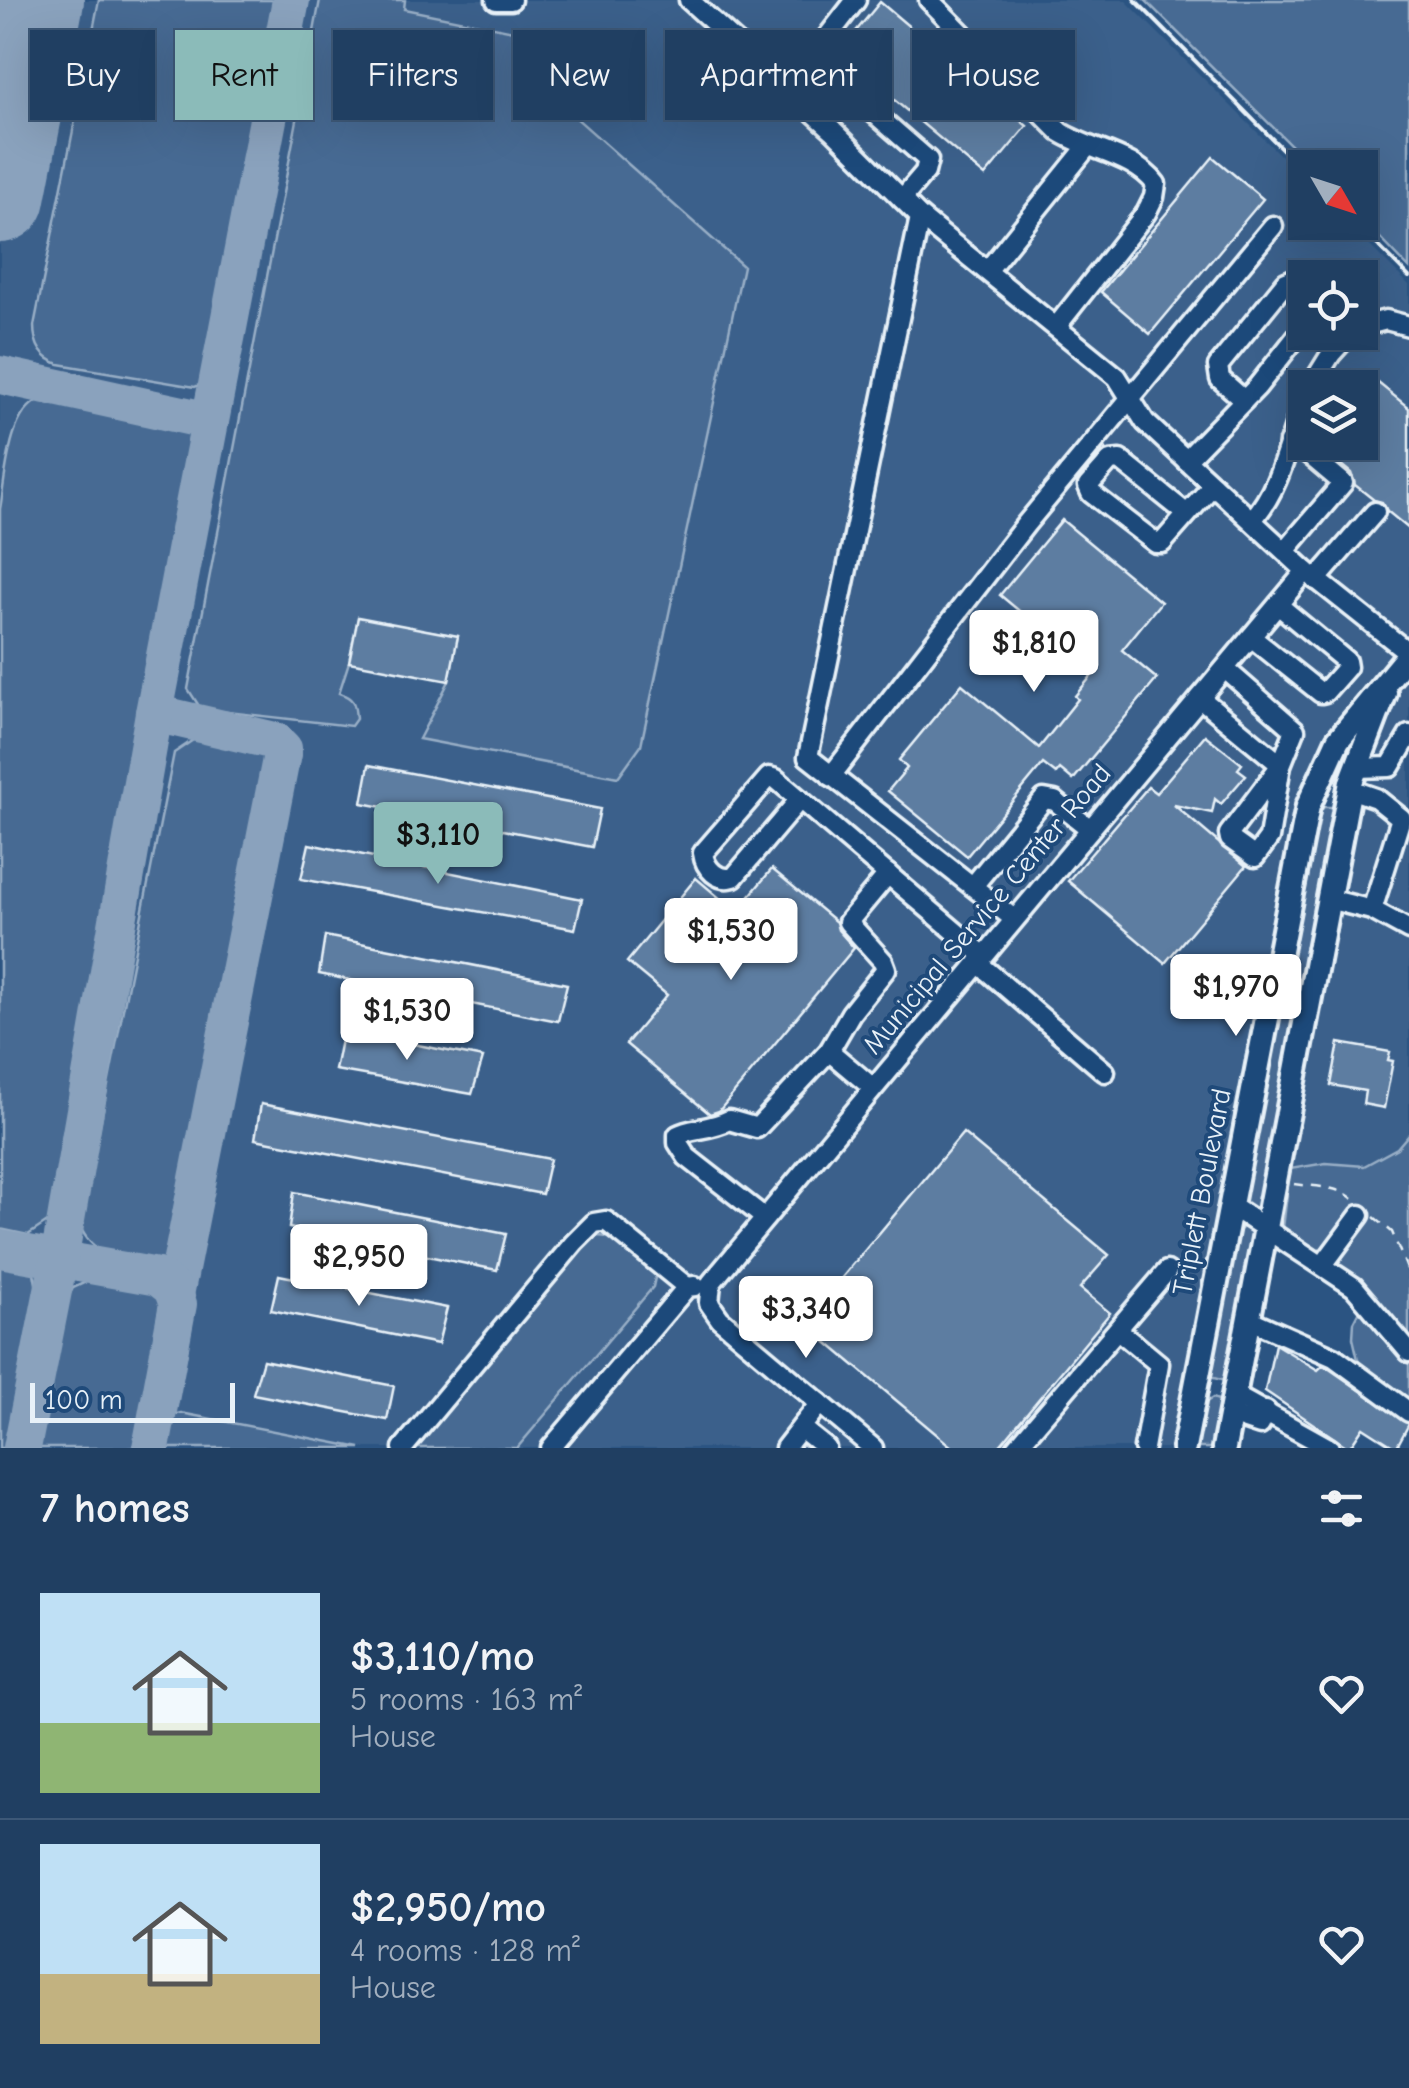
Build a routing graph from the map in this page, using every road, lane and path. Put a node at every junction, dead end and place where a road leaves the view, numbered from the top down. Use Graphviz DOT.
graph roads {
  1 [pos="496,0"];
  2 [pos="511,0"];
  3 [pos="689,0"];
  4 [pos="856,0"];
  5 [pos="929,0"];
  6 [pos="722,30"];
  7 [pos="833,30"];
  8 [pos="820,120"];
  9 [pos="882,120"];
  10 [pos="1088,147"];
  11 [pos="902,198"];
  12 [pos="920,217"];
  13 [pos="1273,226"];
  14 [pos="987,271"];
  15 [pos="1288,281"];
  16 [pos="1378,322"];
  17 [pos="1409,326"];
  18 [pos="1056,327"];
  19 [pos="1288,347"];
  20 [pos="1131,400"];
  21 [pos="1244,400"];
  22 [pos="1288,445"];
  23 [pos="1186,460"];
  24 [pos="1317,460"];
  25 [pos="1213,485"];
  26 [pos="1375,512"];
  27 [pos="1187,514"];
  28 [pos="1252,520"];
  29 [pos="1285,551"];
  30 [pos="1311,575"];
  31 [pos="1278,605"];
  32 [pos="1251,637"];
  33 [pos="1409,654"];
  34 [pos="1224,668"];
  35 [pos="1392,676"];
  36 [pos="1200,698"];
  37 [pos="1409,735"];
  38 [pos="1281,765"];
  39 [pos="831,776"];
  40 [pos="1353,779"];
  41 [pos="800,799"];
  42 [pos="1089,828"];
  43 [pos="888,874"];
  44 [pos="973,886"];
  45 [pos="1328,900"];
  46 [pos="1372,910"];
  47 [pos="1014,919"];
  48 [pos="1409,930"];
  49 [pos="980,959"];
  50 [pos="829,1051"];
  51 [pos="1105,1072"];
  52 [pos="873,1088"];
  53 [pos="1274,1182"];
  54 [pos="1230,1205"];
  55 [pos="1360,1209"];
  56 [pos="765,1218"];
  57 [pos="1265,1227"];
  58 [pos="1324,1265"];
  59 [pos="1168,1271"];
  60 [pos="1409,1274"];
  61 [pos="710,1283"];
  62 [pos="687,1287"];
  63 [pos="1248,1320"];
  64 [pos="1118,1330"];
  65 [pos="1409,1352"];
  66 [pos="820,1403"];
  67 [pos="1232,1405"];
  68 [pos="1409,1412"];
  69 [pos="800,1428"];
  70 [pos="851,1430"];
  71 [pos="403,1448"];
  72 [pos="551,1448"];
  73 [pos="784,1448"];
  74 [pos="826,1448"];
  75 [pos="835,1448"];
  76 [pos="873,1448"];
  77 [pos="1016,1448"];
  78 [pos="1144,1448"];
  79 [pos="1184,1448"];
  80 [pos="1224,1448"];
  81 [pos="1329,1448"];
  1 -- 2 [label="street"];
  3 -- 6 [label="street"];
  4 -- 7 [label="street"];
  5 -- 10 [label="street"];
  8 -- 11 [label="street"];
  9 -- 11 [label="street"];
  10 -- 14 [label="street"];
  10 -- 18 [label="street"];
  11 -- 12 [label="street"];
  12 -- 14 [label="street"];
  12 -- 39 [label="street"];
  13 -- 20 [label="street"];
  14 -- 18 [label="street"];
  15 -- 21 [label="street"];
  16 -- 17 [label="street"];
  18 -- 20 [label="street"];
  19 -- 21 [label="street"];
  20 -- 23 [label="street"];
  20 -- 39 [label="street"];
  21 -- 23 [label="street"];
  22 -- 28 [label="street"];
  23 -- 25 [label="street"];
  24 -- 29 [label="street"];
  25 -- 27 [label="street"];
  25 -- 28 [label="street"];
  26 -- 30 [label="street, Municipal Service Center Road"];
  27 -- 27 [label="street"];
  28 -- 29 [label="street"];
  29 -- 30 [label="street"];
  30 -- 31 [label="street, Municipal Service Center Road"];
  30 -- 33 [label="street"];
  31 -- 32 [label="street, Municipal Service Center Road"];
  31 -- 32 [label="street"];
  32 -- 34 [label="street, Municipal Service Center Road"];
  33 -- 35 [label="main road, Triplett Boulevard"];
  34 -- 36 [label="street, Municipal Service Center Road"];
  34 -- 38 [label="street"];
  35 -- 40 [label="main road, Triplett Boulevard"];
  35 -- 54 [label="main road, Triplett Boulevard"];
  36 -- 38 [label="street"];
  36 -- 42 [label="street, Municipal Service Center Road"];
  37 -- 40 [label="street"];
  38 -- 38 [label="street"];
  39 -- 44 [label="street"];
  40 -- 45 [label="main road, Triplett Boulevard"];
  40 -- 46 [label="street"];
  41 -- 41 [label="street"];
  41 -- 43 [label="street"];
  42 -- 44 [label="street"];
  42 -- 47 [label="street, Municipal Service Center Road"];
  43 -- 49 [label="street"];
  43 -- 50 [label="street"];
  44 -- 47 [label="street"];
  45 -- 46 [label="street"];
  45 -- 53 [label="main road, Triplett Boulevard"];
  46 -- 48 [label="street"];
  47 -- 49 [label="street, Municipal Service Center Road"];
  49 -- 51 [label="street"];
  49 -- 52 [label="street, Municipal Service Center Road"];
  50 -- 52 [label="street"];
  50 -- 56 [label="street"];
  52 -- 56 [label="street, Municipal Service Center Road"];
  53 -- 55 [label="path"];
  53 -- 57 [label="main road, Triplett Boulevard"];
  54 -- 57 [label="street"];
  54 -- 79 [label="main road, Triplett Boulevard"];
  55 -- 58 [label="street"];
  55 -- 60 [label="path"];
  56 -- 61 [label="street, Municipal Service Center Road"];
  57 -- 58 [label="street"];
  57 -- 63 [label="main road, Triplett Boulevard"];
  58 -- 65 [label="street"];
  59 -- 64 [label="street"];
  61 -- 62 [label="street"];
  61 -- 66 [label="street"];
  62 -- 71 [label="street"];
  62 -- 72 [label="street"];
  63 -- 67 [label="main road, Triplett Boulevard"];
  63 -- 68 [label="street"];
  64 -- 77 [label="street"];
  64 -- 78 [label="street"];
  66 -- 69 [label="street"];
  66 -- 70 [label="street"];
  67 -- 80 [label="main road, Triplett Boulevard"];
  67 -- 81 [label="street"];
  69 -- 73 [label="street"];
  69 -- 74 [label="street"];
  70 -- 75 [label="street"];
  70 -- 76 [label="street"];
}
